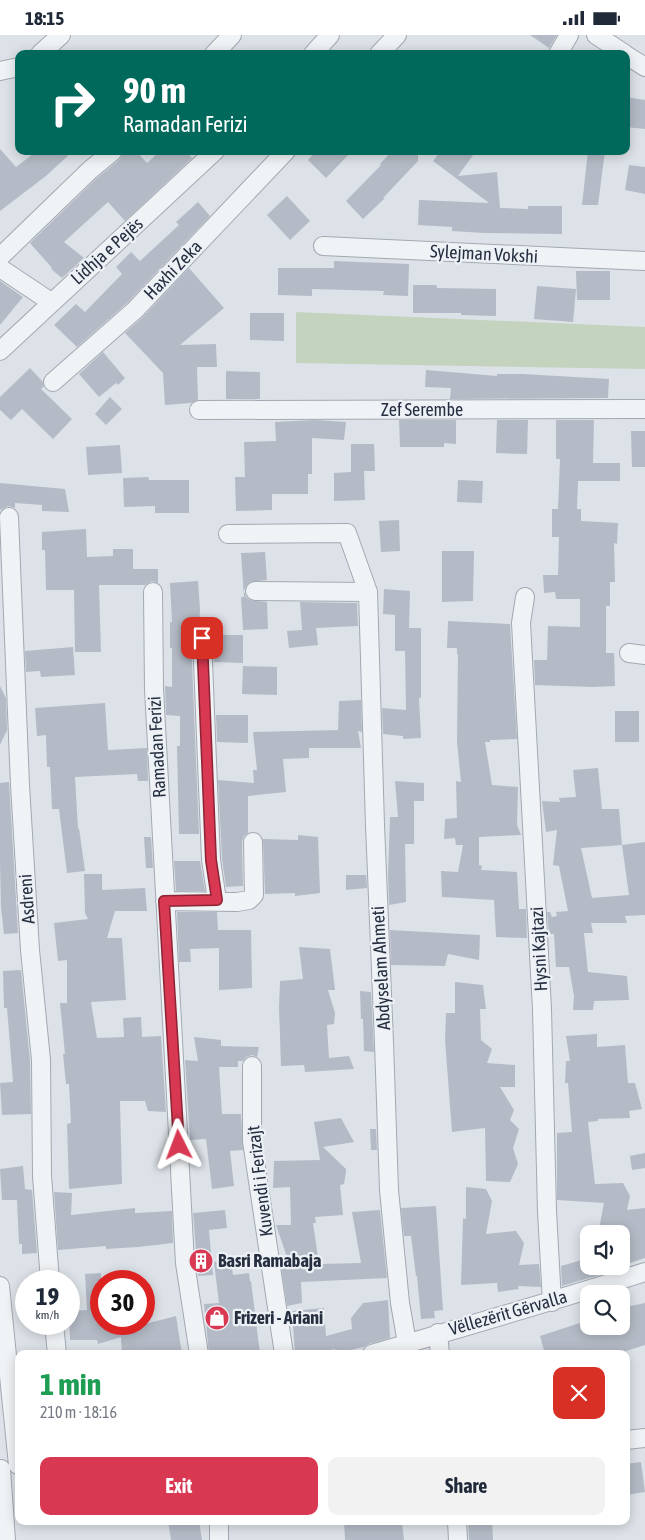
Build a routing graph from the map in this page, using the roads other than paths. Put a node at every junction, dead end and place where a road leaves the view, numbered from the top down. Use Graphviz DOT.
graph roads {
  1 [pos="61,35"];
  2 [pos="232,35"];
  3 [pos="330,35"];
  4 [pos="397,35"];
  5 [pos="569,35"];
  6 [pos="596,35"];
  7 [pos="44,50"];
  8 [pos="218,50"];
  9 [pos="317,50"];
  10 [pos="383,50"];
  11 [pos="560,50"];
  12 [pos="620,50"];
  13 [pos="630,57"];
  14 [pos="645,67"];
  15 [pos="15,68"];
  16 [pos="0,71"];
  17 [pos="108,155"];
  18 [pos="211,155"];
  19 [pos="282,155"];
  20 [pos="323,246"];
  21 [pos="0,257"];
  22 [pos="645,261"];
  23 [pos="0,268"];
  24 [pos="51,302"];
  25 [pos="0,351"];
  26 [pos="53,382"];
  27 [pos="645,409"];
  28 [pos="199,411"];
  29 [pos="9,517"];
  30 [pos="228,534"];
  31 [pos="255,591"];
  32 [pos="153,592"];
  33 [pos="368,592"];
  34 [pos="525,597"];
  35 [pos="202,638"];
  36 [pos="253,842"];
  37 [pos="217,900"];
  38 [pos="164,901"];
  39 [pos="252,1066"];
  40 [pos="49,1270"];
  41 [pos="645,1272"];
  42 [pos="0,1286"];
  43 [pos="552,1301"];
  44 [pos="438,1333"];
  45 [pos="55,1335"];
  46 [pos="407,1343"];
  47 [pos="57,1350"];
  48 [pos="198,1350"];
  49 [pos="283,1350"];
  50 [pos="385,1350"];
  51 [pos="440,1350"];
  52 [pos="15,1435"];
  53 [pos="645,1438"];
  54 [pos="630,1440"];
  55 [pos="15,1466"];
  56 [pos="0,1469"];
  57 [pos="219,1525"];
  58 [pos="456,1525"];
  59 [pos="6,1540"];
  60 [pos="219,1540"];
  61 [pos="458,1540"];
  1 -- 7 [label="street"];
  2 -- 8 [label="street"];
  3 -- 9 [label="street"];
  4 -- 10 [label="street"];
  5 -- 11 [label="street"];
  6 -- 12 [label="street"];
  13 -- 14 [label="street"];
  15 -- 16 [label="street"];
  17 -- 21 [label="street"];
  18 -- 24 [label="street, Lidhja e Pejës"];
  19 -- 26 [label="street, Haxhi Zeka"];
  20 -- 22 [label="street, Sylejman Vokshi"];
  23 -- 24 [label="street"];
  24 -- 25 [label="street, Lidhja e Pejës"];
  27 -- 28 [label="street, Zef Serembe"];
  29 -- 40 [label="street, Asdreni"];
  30 -- 33 [label="street, Abdyselam Ahmeti"];
  31 -- 33 [label="street"];
  32 -- 38 [label="street, Ramadan Ferizi"];
  33 -- 46 [label="street, Abdyselam Ahmeti"];
  34 -- 43 [label="street, Hysni Kajtazi"];
  35 -- 37 [label="street"];
  36 -- 37 [label="street"];
  37 -- 38 [label="street"];
  38 -- 48 [label="street, Ramadan Ferizi"];
  39 -- 49 [label="street, Kuvendi i Ferizajt"];
  41 -- 43 [label="street, Vëllezërit Gërvalla"];
  42 -- 52 [label="street"];
  43 -- 44 [label="street, Vëllezërit Gërvalla"];
  44 -- 46 [label="street, Vëllezërit Gërvalla"];
  44 -- 51 [label="street"];
  45 -- 47 [label="street"];
  46 -- 50 [label="street, Vëllezërit Gërvalla"];
  53 -- 54 [label="street"];
  55 -- 56 [label="street"];
  56 -- 59 [label="street"];
  57 -- 60 [label="street"];
  58 -- 61 [label="street"];
}
